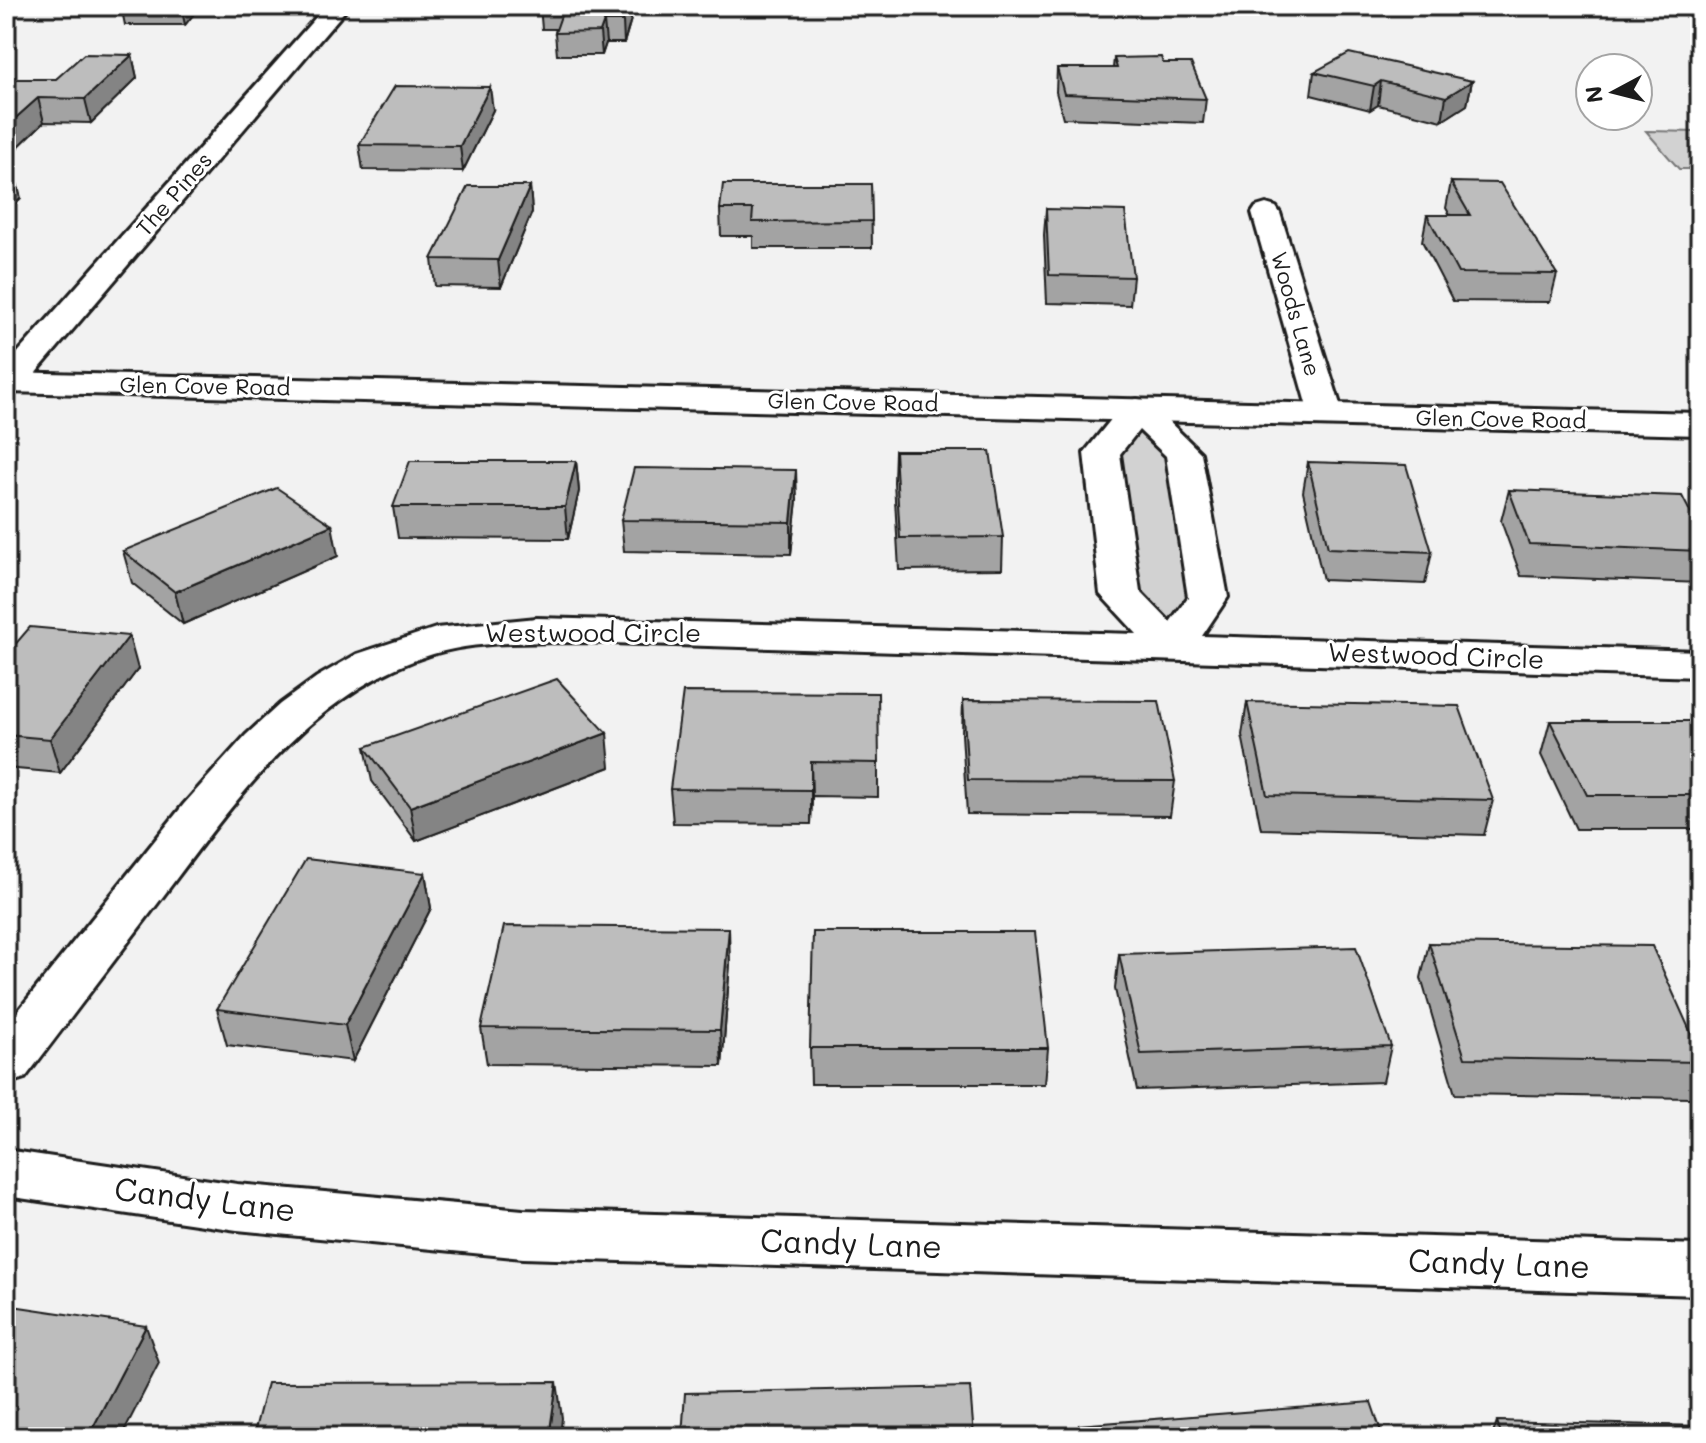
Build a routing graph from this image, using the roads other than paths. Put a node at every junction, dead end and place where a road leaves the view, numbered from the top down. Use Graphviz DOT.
graph roads {
  1 [pos="338,6"];
  2 [pos="1266,213"];
  3 [pos="8,382"];
  4 [pos="1137,409"];
  5 [pos="1326,414"];
  6 [pos="1700,424"];
  7 [pos="1173,648"];
  8 [pos="1700,664"];
  9 [pos="6,1064"];
  10 [pos="6,1173"];
  11 [pos="1700,1270"];
  1 -- 3 [label="street, The Pines"];
  2 -- 5 [label="street, Woods Lane"];
  3 -- 4 [label="street, Glen Cove Road"];
  4 -- 5 [label="street, Glen Cove Road"];
  4 -- 7 [label="street"];
  4 -- 7 [label="street"];
  5 -- 6 [label="street, Glen Cove Road"];
  7 -- 8 [label="street, Westwood Circle"];
  7 -- 9 [label="street, Westwood Circle"];
  10 -- 11 [label="street, Candy Lane"];
}
